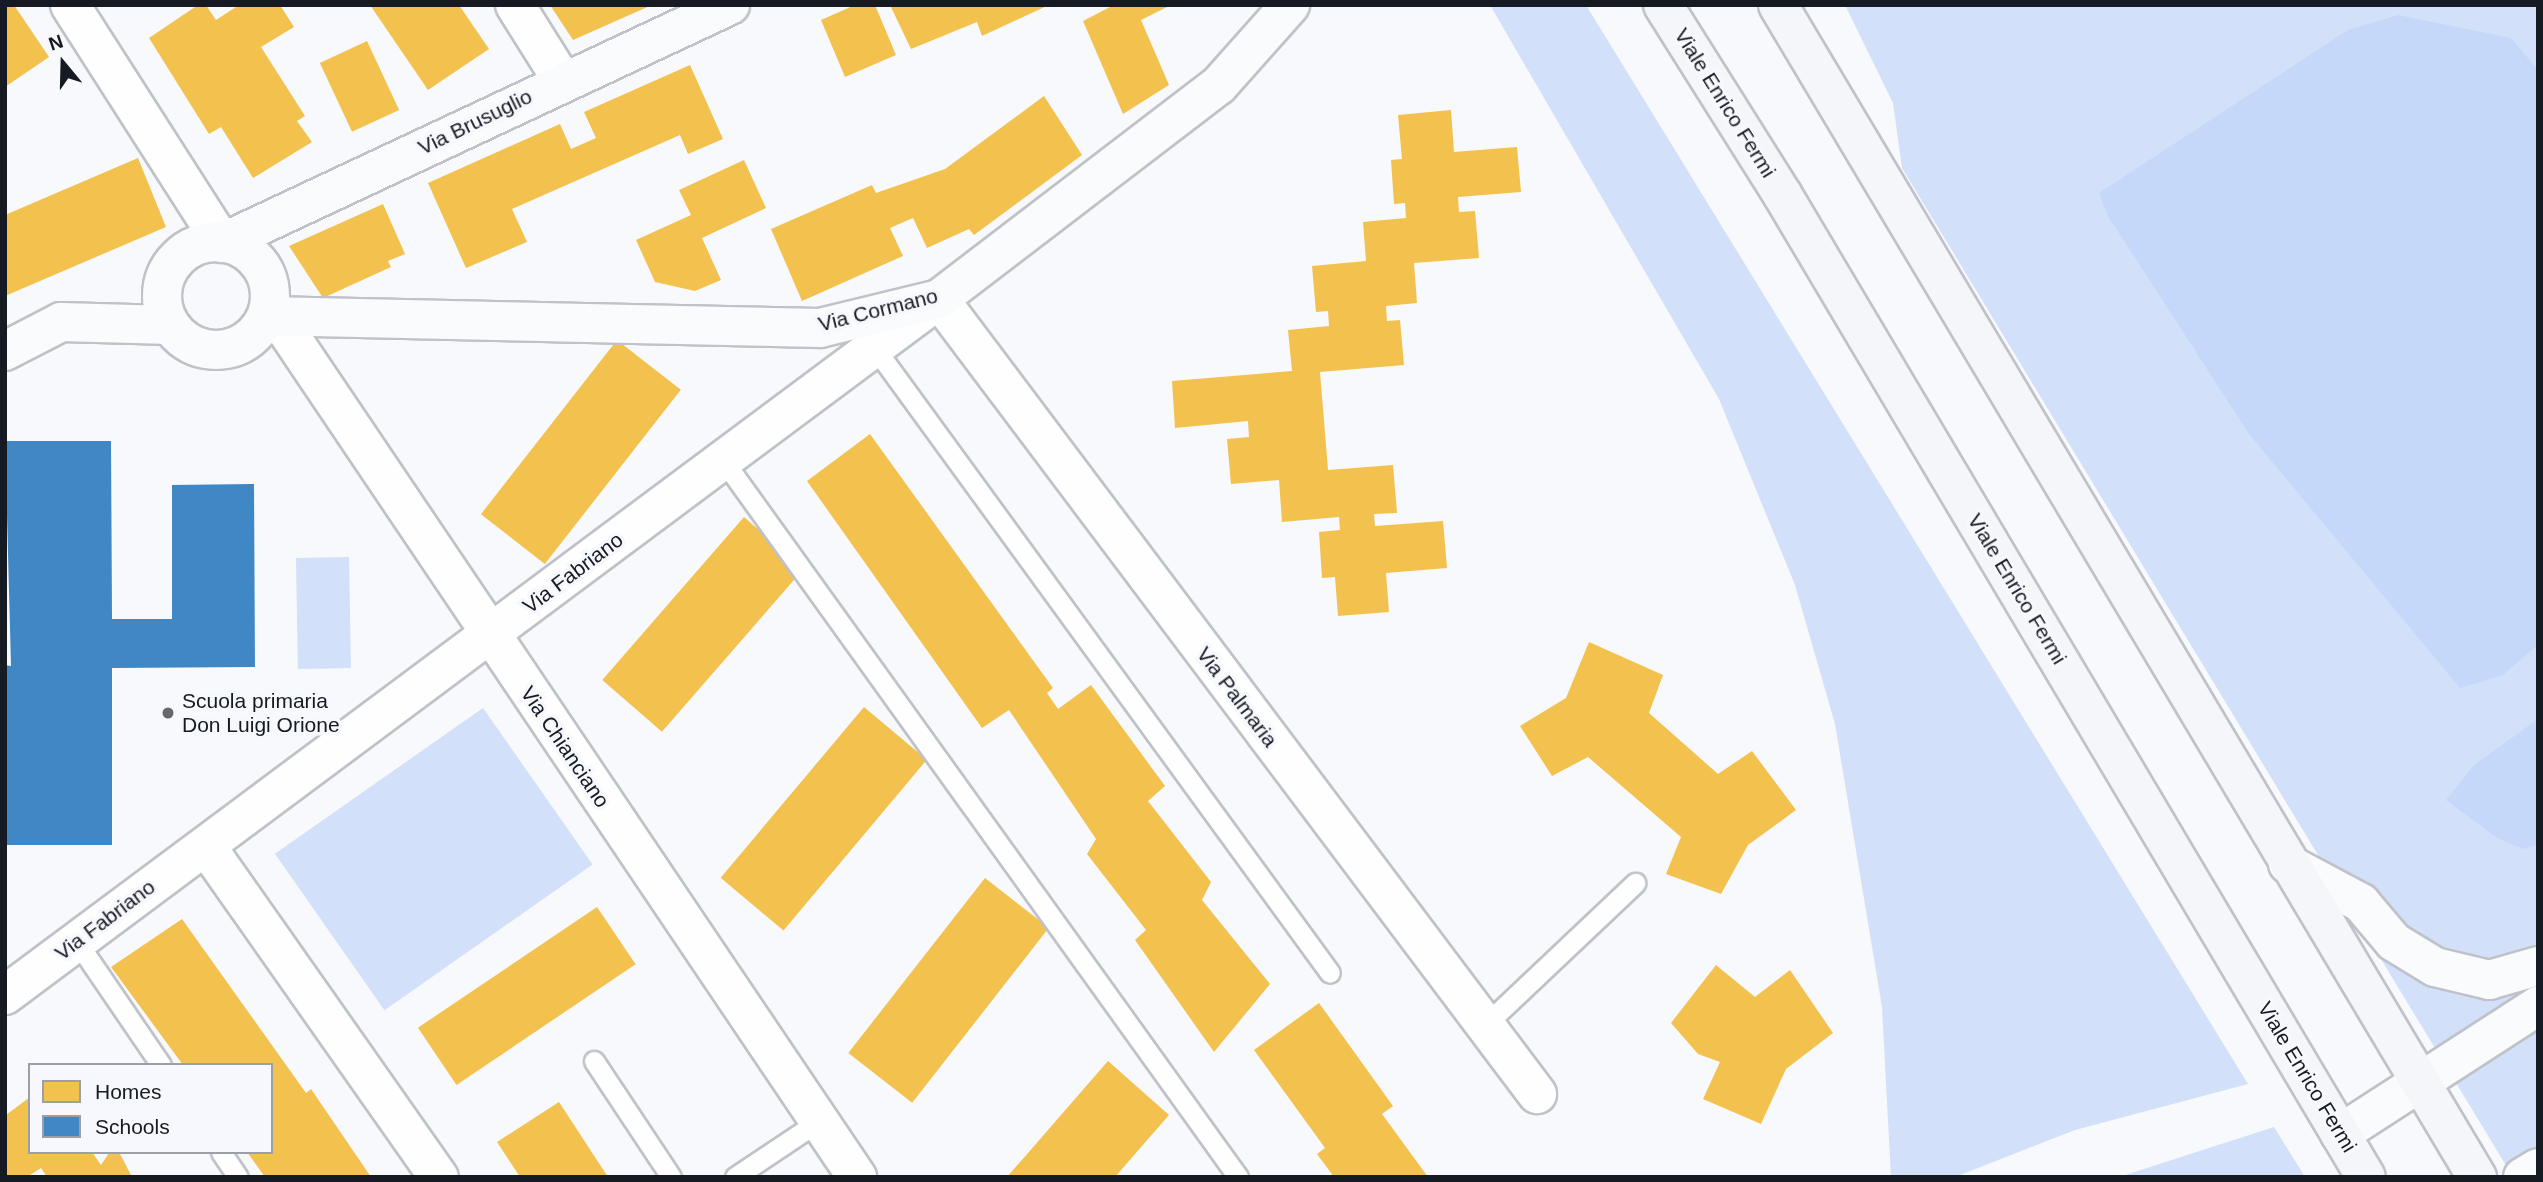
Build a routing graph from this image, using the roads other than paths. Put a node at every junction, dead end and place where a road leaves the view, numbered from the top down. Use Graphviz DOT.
graph roads {
  1 [pos="70,5"];
  2 [pos="515,5"];
  3 [pos="730,5"];
  4 [pos="1290,5"];
  5 [pos="1663,5"];
  6 [pos="1778,5"];
  7 [pos="562,80"];
  8 [pos="222,243"];
  9 [pos="939,299"];
  10 [pos="272,316"];
  11 [pos="170,325"];
  12 [pos="874,347"];
  13 [pos="5,351"];
  14 [pos="723,460"];
  15 [pos="488,636"];
  16 [pos="206,846"];
  17 [pos="2288,864"];
  18 [pos="1634,883"];
  19 [pos="77,942"];
  20 [pos="2538,966"];
  21 [pos="1330,973"];
  22 [pos="5,995"];
  23 [pos="2538,1006"];
  24 [pos="1485,1025"];
  25 [pos="594,1061"];
  26 [pos="160,1063"];
  27 [pos="2420,1083"];
  28 [pos="1537,1094"];
  29 [pos="819,1121"];
  30 [pos="2340,1134"];
  31 [pos="222,1154"];
  32 [pos="2538,1168"];
  33 [pos="238,1177"];
  34 [pos="439,1177"];
  35 [pos="671,1177"];
  36 [pos="734,1177"];
  37 [pos="857,1177"];
  38 [pos="1238,1177"];
  39 [pos="2366,1177"];
  40 [pos="2477,1177"];
  41 [pos="2524,1177"];
  1 -- 8 [label="street"];
  2 -- 7 [label="street"];
  3 -- 7 [label="street, Via Brusuglio"];
  4 -- 9 [label="street, Via Cormano"];
  5 -- 30 [label="main road, Viale Enrico Fermi"];
  6 -- 17 [label="main road"];
  7 -- 8 [label="street, Via Brusuglio"];
  8 -- 10 [label="street"];
  8 -- 11 [label="street, Via Brusuglio"];
  9 -- 10 [label="street, Via Cormano"];
  9 -- 12 [label="street, Via Fabriano"];
  9 -- 24 [label="street, Via Palmaria"];
  10 -- 11 [label="street"];
  10 -- 15 [label="street, Via Chianciano"];
  11 -- 13 [label="street"];
  12 -- 14 [label="street, Via Fabriano"];
  12 -- 21 [label="lane"];
  14 -- 15 [label="street, Via Fabriano"];
  14 -- 38 [label="lane"];
  15 -- 16 [label="street, Via Fabriano"];
  15 -- 29 [label="street, Via Chianciano"];
  16 -- 19 [label="street, Via Fabriano"];
  16 -- 34 [label="street"];
  17 -- 20 [label="street"];
  17 -- 27 [label="main road"];
  18 -- 24 [label="lane"];
  19 -- 22 [label="street, Via Fabriano"];
  19 -- 26 [label="lane"];
  23 -- 27 [label="street"];
  24 -- 28 [label="street, Via Palmaria"];
  25 -- 35 [label="lane"];
  27 -- 30 [label="street"];
  27 -- 40 [label="main road"];
  29 -- 36 [label="lane"];
  29 -- 37 [label="street, Via Chianciano"];
  30 -- 39 [label="main road, Viale Enrico Fermi"];
  31 -- 33 [label="lane"];
  32 -- 41 [label="street"];
}
